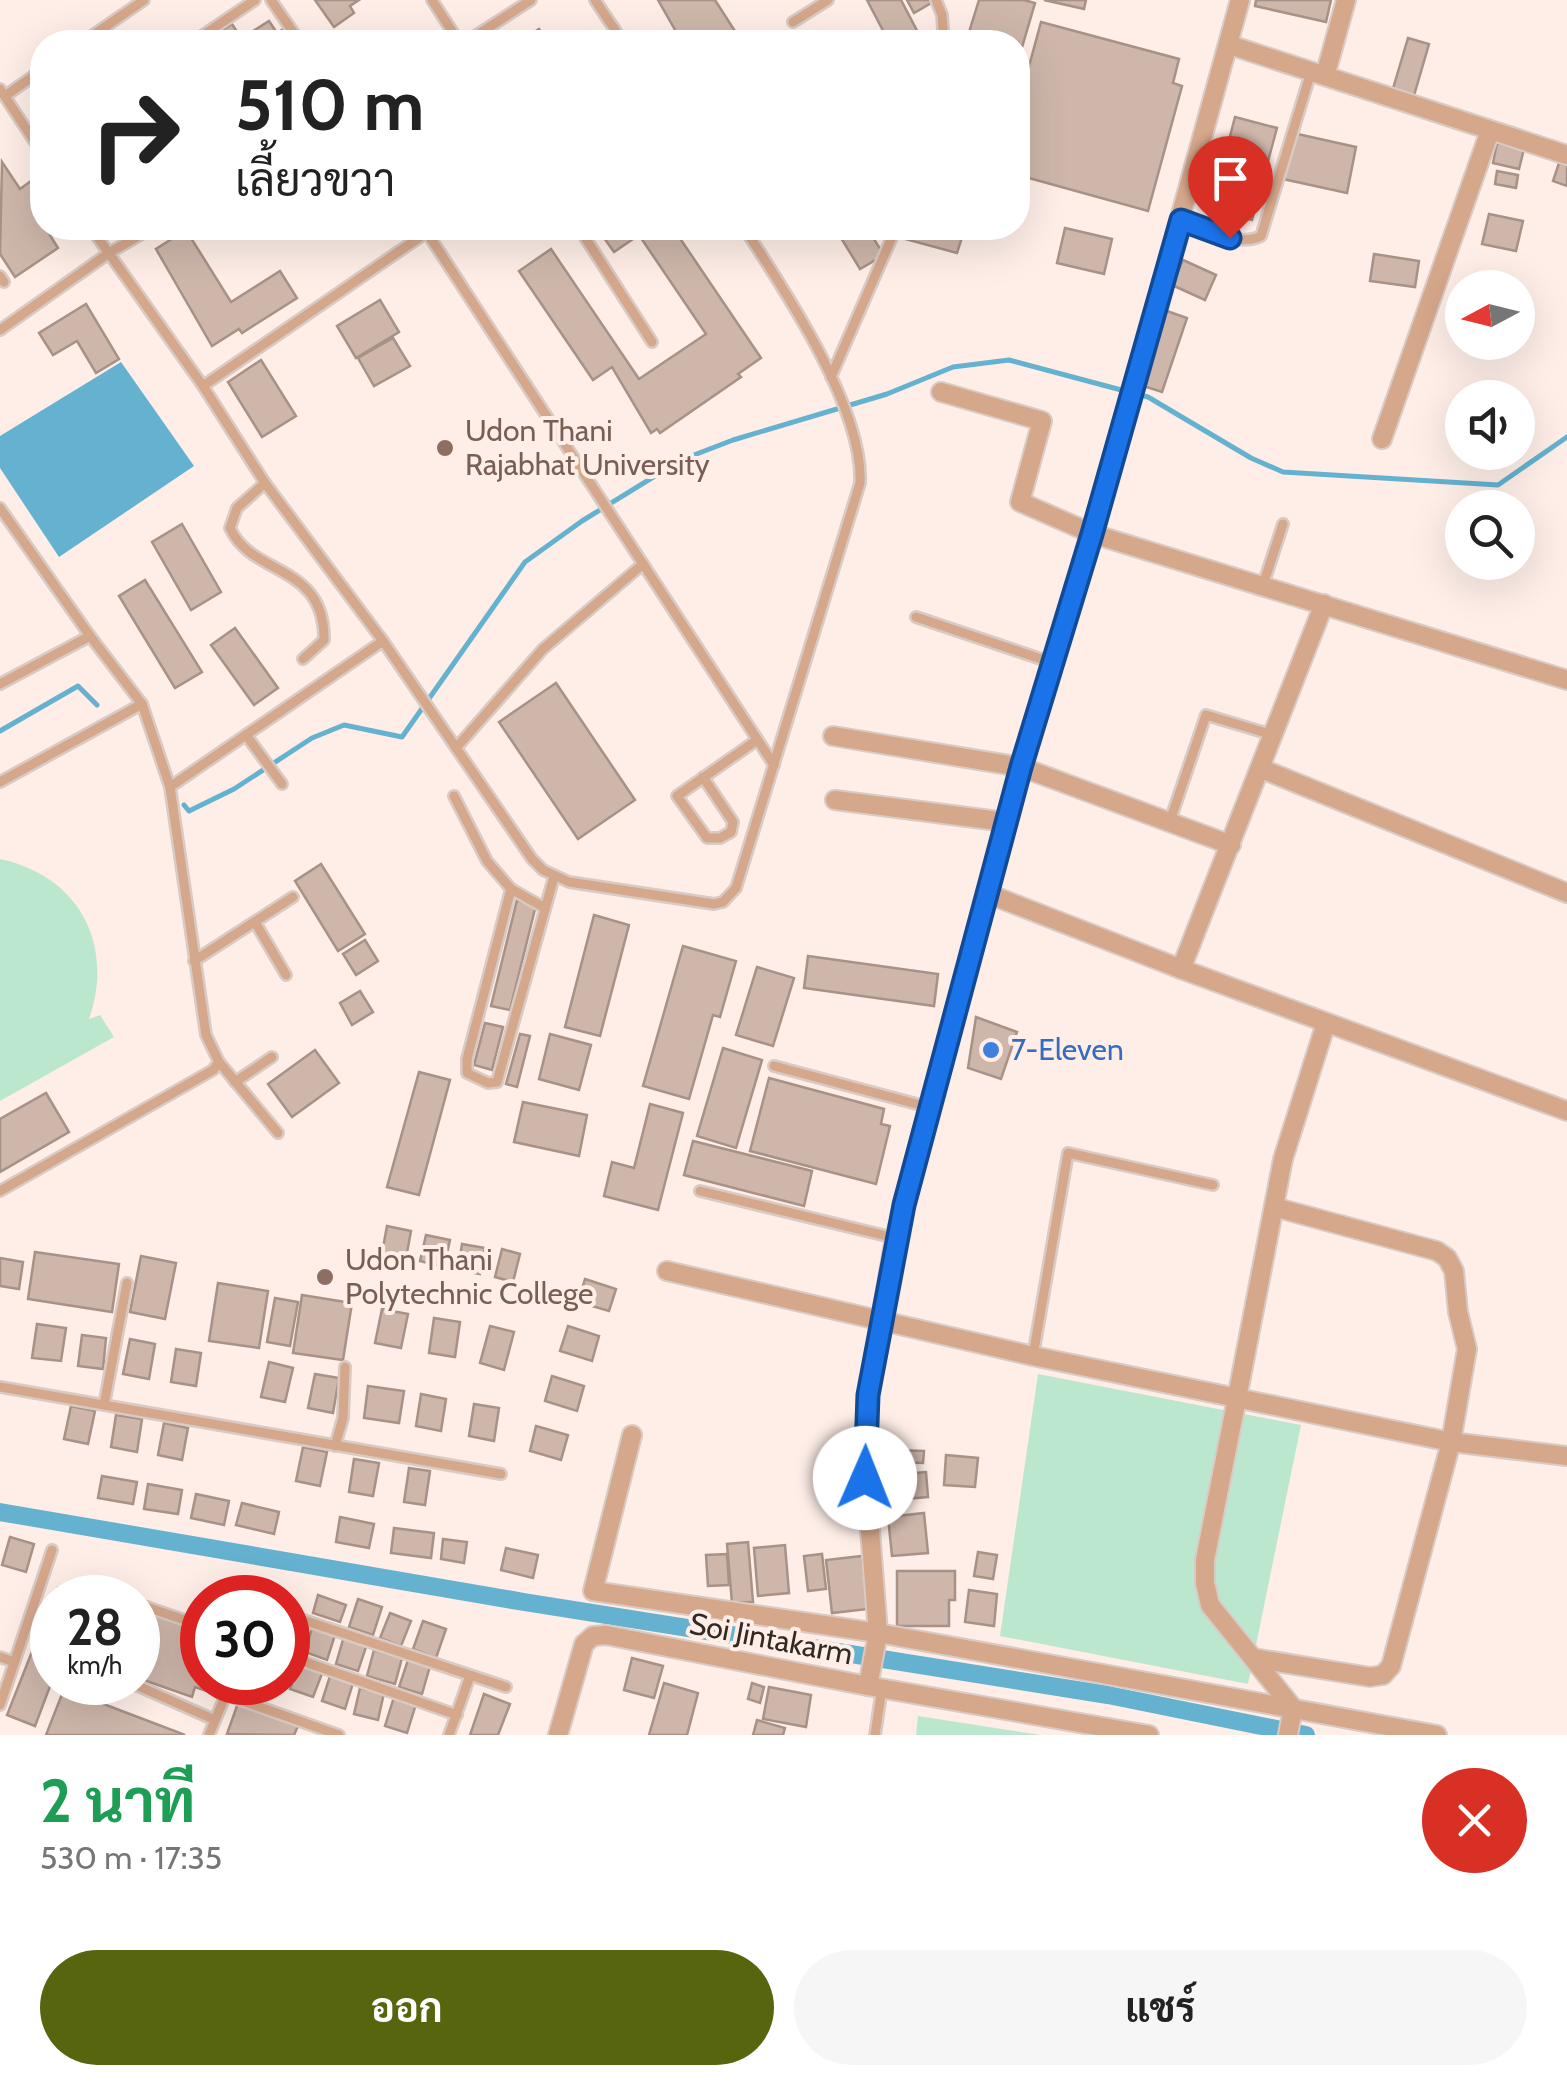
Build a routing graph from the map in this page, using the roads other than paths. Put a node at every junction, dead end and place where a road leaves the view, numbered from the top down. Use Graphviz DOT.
graph roads {
  1 [pos="144,0"];
  2 [pos="255,0"];
  3 [pos="271,0"];
  4 [pos="432,0"];
  5 [pos="531,0"];
  6 [pos="595,0"];
  7 [pos="828,0"];
  8 [pos="936,0"];
  9 [pos="1240,0"];
  10 [pos="1346,0"];
  11 [pos="793,22"];
  12 [pos="104,28"];
  13 [pos="101,30"];
  14 [pos="211,30"];
  15 [pos="292,30"];
  16 [pos="454,30"];
  17 [pos="482,30"];
  18 [pos="615,30"];
  19 [pos="943,30"];
  20 [pos="1230,45"];
  21 [pos="1318,74"];
  22 [pos="30,77"];
  23 [pos="2,93"];
  24 [pos="1490,132"];
  25 [pos="30,135"];
  26 [pos="1567,155"];
  27 [pos="1181,220"];
  28 [pos="100,240"];
  29 [pos="131,240"];
  30 [pos="412,240"];
  31 [pos="435,240"];
  32 [pos="586,240"];
  33 [pos="752,240"];
  34 [pos="891,240"];
  35 [pos="108,253"];
  36 [pos="0,330"];
  37 [pos="652,342"];
  38 [pos="831,377"];
  39 [pos="204,386"];
  40 [pos="941,392"];
  41 [pos="1382,439"];
  42 [pos="266,483"];
  43 [pos="0,508"];
  44 [pos="1283,524"];
  45 [pos="1092,534"];
  46 [pos="643,564"];
  47 [pos="1263,585"];
  48 [pos="1324,604"];
  49 [pos="916,617"];
  50 [pos="90,636"];
  51 [pos="383,641"];
  52 [pos="303,658"];
  53 [pos="1053,664"];
  54 [pos="1567,680"];
  55 [pos="0,684"];
  56 [pos="142,704"];
  57 [pos="246,734"];
  58 [pos="1273,735"];
  59 [pos="833,736"];
  60 [pos="758,740"];
  61 [pos="456,748"];
  62 [pos="774,764"];
  63 [pos="1021,767"];
  64 [pos="1262,769"];
  65 [pos="703,777"];
  66 [pos="279,780"];
  67 [pos="0,782"];
  68 [pos="170,787"];
  69 [pos="454,796"];
  70 [pos="835,800"];
  71 [pos="1170,820"];
  72 [pos="1006,822"];
  73 [pos="1231,844"];
  74 [pos="554,877"];
  75 [pos="511,890"];
  76 [pos="1567,892"];
  77 [pos="986,893"];
  78 [pos="293,897"];
  79 [pos="545,908"];
  80 [pos="254,922"];
  81 [pos="194,961"];
  82 [pos="1181,970"];
  83 [pos="286,975"];
  84 [pos="1326,1023"];
  85 [pos="272,1056"];
  86 [pos="219,1062"];
  87 [pos="774,1066"];
  88 [pos="236,1082"];
  89 [pos="928,1107"];
  90 [pos="1567,1111"];
  91 [pos="278,1133"];
  92 [pos="1213,1186"];
  93 [pos="0,1191"];
  94 [pos="700,1191"];
  95 [pos="1274,1207"];
  96 [pos="896,1238"];
  97 [pos="668,1271"];
  98 [pos="127,1284"];
  99 [pos="881,1322"];
  100 [pos="1033,1356"];
  101 [pos="345,1367"];
  102 [pos="0,1387"];
  103 [pos="1237,1398"];
  104 [pos="104,1405"];
  105 [pos="632,1435"];
  106 [pos="1452,1442"];
  107 [pos="335,1446"];
  108 [pos="1567,1456"];
  109 [pos="501,1474"];
  110 [pos="52,1550"];
  111 [pos="310,1622"];
  112 [pos="877,1638"];
  113 [pos="0,1658"];
  114 [pos="1253,1658"];
  115 [pos="14,1662"];
  116 [pos="310,1664"];
  117 [pos="470,1676"];
  118 [pos="874,1681"];
  119 [pos="506,1687"];
  120 [pos="160,1696"];
  121 [pos="0,1705"];
  122 [pos="222,1705"];
  123 [pos="254,1705"];
  124 [pos="1293,1708"];
  125 [pos="457,1715"];
  126 [pos="216,1720"];
  127 [pos="209,1735"];
  128 [pos="339,1735"];
  129 [pos="450,1735"];
  130 [pos="558,1735"];
  131 [pos="876,1735"];
  132 [pos="1149,1735"];
  133 [pos="1288,1735"];
  134 [pos="1437,1735"];
  1 -- 12 [label="lane"];
  2 -- 14 [label="lane"];
  3 -- 15 [label="lane"];
  4 -- 16 [label="lane"];
  5 -- 17 [label="lane"];
  6 -- 18 [label="lane"];
  7 -- 11 [label="lane"];
  8 -- 19 [label="lane"];
  9 -- 20 [label="street, Soi Jintakarm"];
  10 -- 21 [label="street"];
  12 -- 13 [label="lane"];
  20 -- 21 [label="street"];
  20 -- 27 [label="street, Soi Jintakarm"];
  21 -- 24 [label="street"];
  21 -- 27 [label="lane"];
  22 -- 23 [label="lane"];
  23 -- 25 [label="lane"];
  24 -- 26 [label="street"];
  24 -- 41 [label="street"];
  27 -- 45 [label="street, Soi Jintakarm"];
  28 -- 35 [label="lane"];
  29 -- 35 [label="lane"];
  30 -- 39 [label="lane"];
  31 -- 46 [label="lane"];
  32 -- 37 [label="lane"];
  33 -- 38 [label="lane"];
  34 -- 38 [label="lane"];
  35 -- 36 [label="lane"];
  35 -- 39 [label="lane"];
  38 -- 62 [label="lane"];
  39 -- 42 [label="lane"];
  40 -- 45 [label="street"];
  42 -- 51 [label="lane"];
  42 -- 52 [label="lane"];
  43 -- 50 [label="lane"];
  44 -- 47 [label="lane"];
  45 -- 47 [label="street"];
  45 -- 53 [label="street, Soi Jintakarm"];
  46 -- 60 [label="lane"];
  46 -- 61 [label="lane"];
  47 -- 48 [label="street"];
  48 -- 54 [label="street"];
  48 -- 58 [label="street"];
  49 -- 53 [label="lane"];
  50 -- 55 [label="lane"];
  50 -- 56 [label="lane"];
  51 -- 57 [label="lane"];
  51 -- 61 [label="lane"];
  53 -- 63 [label="street, Soi Jintakarm"];
  56 -- 67 [label="lane"];
  56 -- 68 [label="lane"];
  57 -- 66 [label="lane"];
  57 -- 68 [label="lane"];
  58 -- 64 [label="street"];
  58 -- 71 [label="lane"];
  59 -- 63 [label="street"];
  60 -- 62 [label="lane"];
  60 -- 65 [label="lane"];
  61 -- 74 [label="lane"];
  62 -- 74 [label="lane"];
  63 -- 71 [label="street"];
  63 -- 72 [label="street, Soi Jintakarm"];
  64 -- 73 [label="street"];
  64 -- 76 [label="street"];
  65 -- 65 [label="lane"];
  68 -- 81 [label="lane"];
  69 -- 75 [label="lane"];
  70 -- 72 [label="street"];
  71 -- 73 [label="street"];
  72 -- 77 [label="street, Soi Jintakarm"];
  73 -- 82 [label="street"];
  74 -- 79 [label="lane"];
  75 -- 79 [label="lane"];
  75 -- 79 [label="lane"];
  77 -- 82 [label="street"];
  77 -- 89 [label="street, Soi Jintakarm"];
  78 -- 80 [label="lane"];
  80 -- 81 [label="lane"];
  80 -- 83 [label="lane"];
  81 -- 86 [label="lane"];
  82 -- 84 [label="street"];
  84 -- 90 [label="street"];
  84 -- 95 [label="street"];
  85 -- 88 [label="lane"];
  86 -- 88 [label="lane"];
  86 -- 93 [label="lane"];
  87 -- 89 [label="lane"];
  88 -- 91 [label="lane"];
  89 -- 96 [label="street, Soi Jintakarm"];
  92 -- 100 [label="lane"];
  94 -- 96 [label="lane"];
  95 -- 103 [label="street"];
  95 -- 106 [label="street"];
  96 -- 99 [label="street, Soi Jintakarm"];
  97 -- 99 [label="street"];
  98 -- 104 [label="lane"];
  99 -- 100 [label="street"];
  99 -- 112 [label="street, Soi Jintakarm"];
  100 -- 103 [label="street"];
  101 -- 107 [label="lane"];
  102 -- 104 [label="lane"];
  103 -- 106 [label="street"];
  103 -- 114 [label="street"];
  104 -- 107 [label="lane"];
  105 -- 112 [label="street"];
  106 -- 108 [label="street"];
  106 -- 114 [label="street"];
  107 -- 109 [label="lane"];
  110 -- 115 [label="lane"];
  111 -- 117 [label="lane"];
  112 -- 118 [label="street, Soi Jintakarm"];
  112 -- 124 [label="street"];
  113 -- 115 [label="lane"];
  114 -- 124 [label="street"];
  115 -- 121 [label="lane"];
  116 -- 125 [label="lane"];
  117 -- 119 [label="lane"];
  117 -- 125 [label="lane"];
  118 -- 130 [label="street, Soi Jintakarm"];
  118 -- 131 [label="lane"];
  118 -- 132 [label="street"];
  120 -- 126 [label="lane"];
  122 -- 126 [label="lane"];
  123 -- 128 [label="lane"];
  124 -- 133 [label="street"];
  124 -- 134 [label="street"];
  125 -- 129 [label="lane"];
  126 -- 127 [label="lane"];
}
